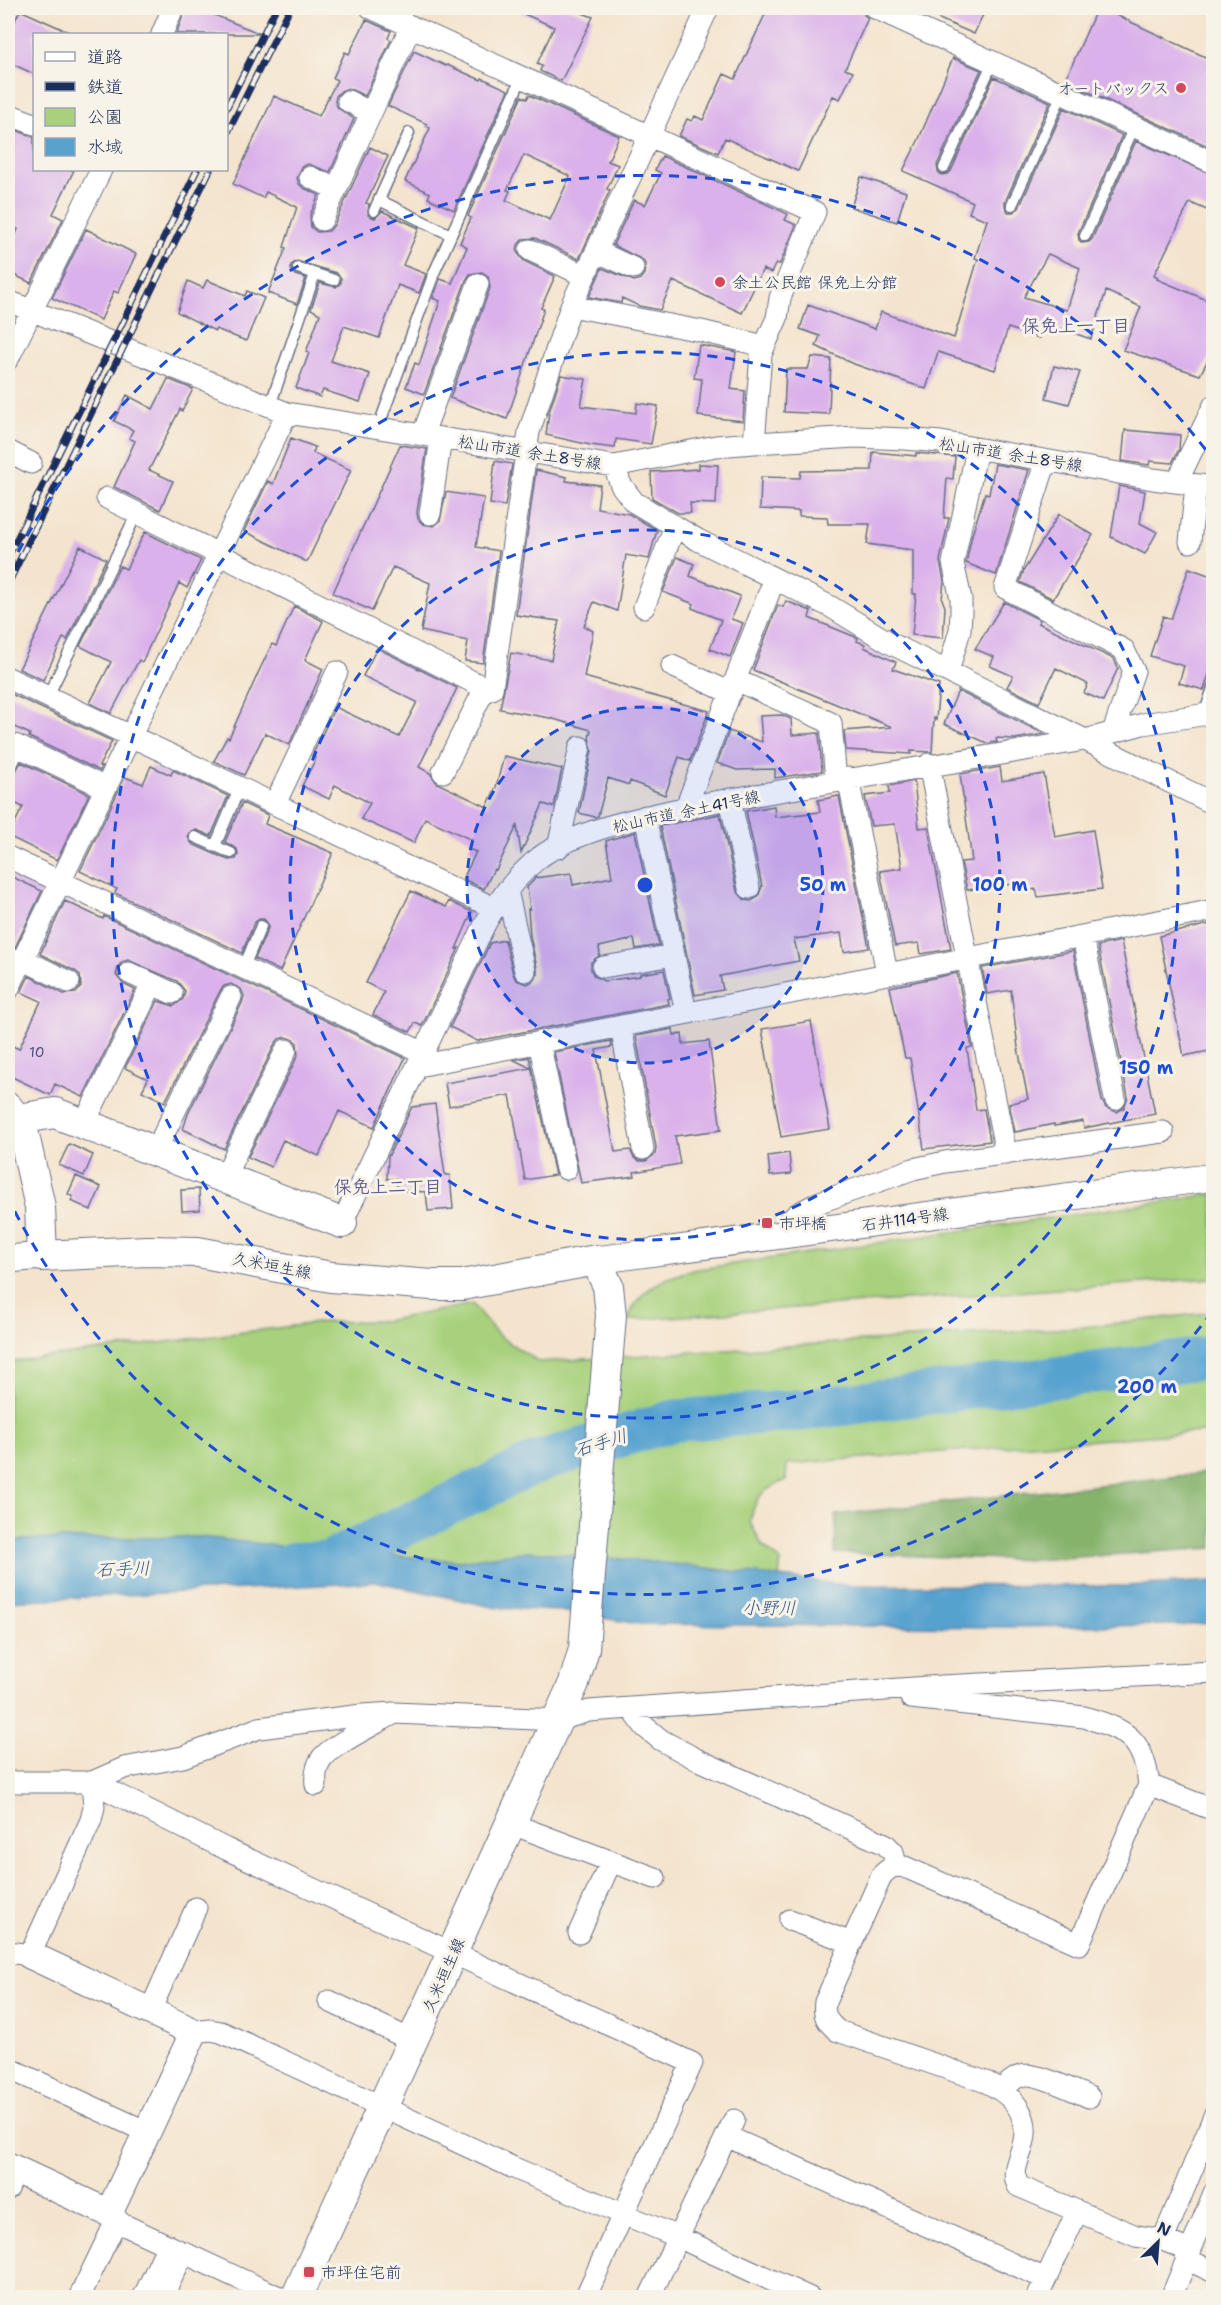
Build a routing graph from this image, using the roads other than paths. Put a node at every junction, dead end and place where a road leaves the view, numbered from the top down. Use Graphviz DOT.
graph roads {
  1 [pos="173,8"];
  2 [pos="371,8"];
  3 [pos="708,8"];
  4 [pos="875,8"];
  5 [pos="411,26"];
  6 [pos="162,33"];
  7 [pos="993,62"];
  8 [pos="522,77"];
  9 [pos="1062,94"];
  10 [pos="348,101"];
  11 [pos="370,113"];
  12 [pos="8,114"];
  13 [pos="33,124"];
  14 [pos="1134,127"];
  15 [pos="410,134"];
  16 [pos="649,136"];
  17 [pos="1214,164"];
  18 [pos="944,168"];
  19 [pos="101,171"];
  20 [pos="310,177"];
  21 [pos="336,189"];
  22 [pos="379,200"];
  23 [pos="1012,205"];
  24 [pos="374,211"];
  25 [pos="322,220"];
  26 [pos="451,235"];
  27 [pos="1085,236"];
  28 [pos="530,250"];
  29 [pos="596,251"];
  30 [pos="298,268"];
  31 [pos="633,268"];
  32 [pos="315,274"];
  33 [pos="585,276"];
  34 [pos="334,280"];
  35 [pos="478,284"];
  36 [pos="8,302"];
  37 [pos="571,306"];
  38 [pos="31,312"];
  39 [pos="764,346"];
  40 [pos="8,359"];
  41 [pos="1214,405"];
  42 [pos="278,410"];
  43 [pos="378,428"];
  44 [pos="432,436"];
  45 [pos="753,442"];
  46 [pos="976,449"];
  47 [pos="8,451"];
  48 [pos="526,452"];
  49 [pos="1046,461"];
  50 [pos="31,463"];
  51 [pos="614,466"];
  52 [pos="1196,485"];
  53 [pos="107,498"];
  54 [pos="137,513"];
  55 [pos="429,514"];
  56 [pos="675,526"];
  57 [pos="1190,542"];
  58 [pos="220,553"];
  59 [pos="774,580"];
  60 [pos="644,607"];
  61 [pos="672,666"];
  62 [pos="337,672"];
  63 [pos="948,672"];
  64 [pos="8,678"];
  65 [pos="1214,685"];
  66 [pos="733,686"];
  67 [pos="485,688"];
  68 [pos="48,696"];
  69 [pos="1209,714"];
  70 [pos="1113,732"];
  71 [pos="131,736"];
  72 [pos="1084,740"];
  73 [pos="580,747"];
  74 [pos="8,761"];
  75 [pos="929,764"];
  76 [pos="443,772"];
  77 [pos="842,780"];
  78 [pos="240,787"];
  79 [pos="106,788"];
  80 [pos="730,799"];
  81 [pos="275,804"];
  82 [pos="1214,804"];
  83 [pos="686,807"];
  84 [pos="645,816"];
  85 [pos="195,837"];
  86 [pos="214,846"];
  87 [pos="558,848"];
  88 [pos="231,853"];
  89 [pos="8,858"];
  90 [pos="59,884"];
  91 [pos="749,888"];
  92 [pos="507,890"];
  93 [pos="494,908"];
  94 [pos="1214,910"];
  95 [pos="261,926"];
  96 [pos="1083,937"];
  97 [pos="674,955"];
  98 [pos="966,958"];
  99 [pos="22,959"];
  100 [pos="603,967"];
  101 [pos="243,969"];
  102 [pos="525,971"];
  103 [pos="129,973"];
  104 [pos="888,973"];
  105 [pos="69,982"];
  106 [pos="152,984"];
  107 [pos="8,990"];
  108 [pos="172,993"];
  109 [pos="231,997"];
  110 [pos="686,1013"];
  111 [pos="621,1026"];
  112 [pos="539,1042"];
  113 [pos="286,1050"];
  114 [pos="421,1060"];
  115 [pos="1114,1099"];
  116 [pos="13,1114"];
  117 [pos="84,1124"];
  118 [pos="1163,1132"];
  119 [pos="643,1149"];
  120 [pos="155,1152"];
  121 [pos="1006,1154"];
  122 [pos="566,1169"];
  123 [pos="224,1178"];
  124 [pos="1214,1178"];
  125 [pos="342,1223"];
  126 [pos="786,1235"];
  127 [pos="42,1256"];
  128 [pos="8,1259"];
  129 [pos="596,1260"];
  130 [pos="1214,1672"];
  131 [pos="881,1691"];
  132 [pos="632,1708"];
  133 [pos="394,1713"];
  134 [pos="559,1720"];
  135 [pos="8,1782"];
  136 [pos="92,1782"];
  137 [pos="316,1785"];
  138 [pos="1149,1785"];
  139 [pos="1212,1807"];
  140 [pos="512,1824"];
  141 [pos="611,1861"];
  142 [pos="896,1865"];
  143 [pos="655,1878"];
  144 [pos="196,1908"];
  145 [pos="790,1920"];
  146 [pos="579,1933"];
  147 [pos="852,1943"];
  148 [pos="19,1953"];
  149 [pos="453,1953"];
  150 [pos="328,2001"];
  151 [pos="150,2011"];
  152 [pos="194,2032"];
  153 [pos="413,2041"];
  154 [pos="8,2068"];
  155 [pos="1002,2089"];
  156 [pos="1089,2097"];
  157 [pos="383,2108"];
  158 [pos="1214,2116"];
  159 [pos="147,2132"];
  160 [pos="10,2175"];
  161 [pos="1211,2204"];
  162 [pos="1077,2212"];
  163 [pos="623,2214"];
  164 [pos="113,2216"];
  165 [pos="678,2237"];
  166 [pos="1163,2240"];
  167 [pos="176,2249"];
  168 [pos="1188,2255"];
  169 [pos="1214,2272"];
  170 [pos="1042,2288"];
  171 [pos="79,2298"];
  172 [pos="143,2298"];
  173 [pos="162,2298"];
  174 [pos="281,2298"];
  175 [pos="296,2298"];
  176 [pos="585,2298"];
  177 [pos="649,2298"];
  178 [pos="810,2298"];
  179 [pos="1171,2298"];
  1 -- 6 [label="street"];
  2 -- 5 [label="street"];
  3 -- 16 [label="street"];
  4 -- 7 [label="street"];
  5 -- 8 [label="street"];
  5 -- 11 [label="street"];
  7 -- 9 [label="street"];
  7 -- 18 [label="lane"];
  8 -- 16 [label="street"];
  8 -- 26 [label="lane"];
  9 -- 14 [label="street"];
  9 -- 23 [label="lane"];
  10 -- 11 [label="street"];
  11 -- 21 [label="street"];
  12 -- 13 [label="street"];
  14 -- 17 [label="street"];
  14 -- 27 [label="lane"];
  15 -- 22 [label="lane"];
  16 -- 29 [label="street"];
  16 -- 39 [label="street"];
  19 -- 38 [label="street"];
  20 -- 21 [label="street"];
  21 -- 25 [label="street"];
  22 -- 24 [label="lane"];
  22 -- 26 [label="lane"];
  26 -- 43 [label="lane"];
  28 -- 33 [label="street"];
  29 -- 31 [label="street"];
  29 -- 33 [label="street"];
  30 -- 32 [label="lane"];
  32 -- 34 [label="lane"];
  32 -- 42 [label="lane"];
  33 -- 37 [label="street"];
  35 -- 44 [label="street"];
  36 -- 38 [label="street, 松山市道 余土8号線"];
  37 -- 39 [label="street"];
  37 -- 48 [label="street"];
  38 -- 40 [label="street"];
  38 -- 42 [label="street, 松山市道 余土8号線"];
  39 -- 45 [label="street"];
  41 -- 52 [label="street"];
  42 -- 43 [label="street, 松山市道 余土8号線"];
  42 -- 58 [label="street"];
  43 -- 44 [label="street, 松山市道 余土8号線"];
  44 -- 48 [label="street, 松山市道 余土8号線"];
  44 -- 55 [label="street"];
  45 -- 46 [label="street, 松山市道 余土8号線"];
  45 -- 51 [label="street, 松山市道 余土8号線"];
  46 -- 49 [label="street, 松山市道 余土8号線"];
  46 -- 63 [label="street"];
  47 -- 50 [label="street"];
  48 -- 51 [label="street, 松山市道 余土8号線"];
  48 -- 67 [label="street"];
  49 -- 52 [label="street, 松山市道 余土8号線"];
  49 -- 70 [label="street"];
  51 -- 56 [label="street"];
  52 -- 57 [label="street"];
  53 -- 54 [label="street"];
  54 -- 58 [label="street"];
  54 -- 68 [label="lane"];
  56 -- 59 [label="street"];
  56 -- 60 [label="street"];
  58 -- 67 [label="street"];
  58 -- 71 [label="street"];
  59 -- 63 [label="street"];
  59 -- 66 [label="street"];
  61 -- 66 [label="street"];
  62 -- 81 [label="street"];
  63 -- 72 [label="street"];
  64 -- 68 [label="street"];
  65 -- 69 [label="lane"];
  66 -- 77 [label="street"];
  66 -- 83 [label="street"];
  67 -- 76 [label="street"];
  68 -- 71 [label="street"];
  69 -- 70 [label="street, 松山市道 余土41号線"];
  70 -- 72 [label="street, 松山市道 余土41号線"];
  71 -- 78 [label="street"];
  71 -- 79 [label="street"];
  72 -- 75 [label="street, 松山市道 余土41号線"];
  72 -- 82 [label="street"];
  73 -- 87 [label="street"];
  74 -- 79 [label="street"];
  75 -- 77 [label="street, 松山市道 余土41号線"];
  75 -- 98 [label="street"];
  77 -- 80 [label="street, 松山市道 余土41号線"];
  77 -- 104 [label="street"];
  78 -- 81 [label="street"];
  78 -- 86 [label="lane"];
  79 -- 90 [label="street"];
  80 -- 83 [label="street, 松山市道 余土41号線"];
  80 -- 91 [label="street"];
  81 -- 93 [label="street"];
  83 -- 84 [label="street, 松山市道 余土41号線"];
  84 -- 87 [label="street, 松山市道 余土41号線"];
  84 -- 97 [label="street"];
  85 -- 86 [label="lane"];
  86 -- 88 [label="lane"];
  87 -- 92 [label="street, 松山市道 余土41号線"];
  89 -- 90 [label="street"];
  90 -- 99 [label="street"];
  90 -- 101 [label="street"];
  92 -- 93 [label="street, 松山市道 余土41号線"];
  92 -- 102 [label="street"];
  93 -- 114 [label="street, 松山市道 余土41号線"];
  94 -- 96 [label="street"];
  95 -- 101 [label="lane"];
  96 -- 98 [label="street"];
  96 -- 115 [label="street"];
  97 -- 100 [label="street"];
  97 -- 110 [label="street"];
  98 -- 104 [label="street"];
  98 -- 121 [label="street"];
  99 -- 105 [label="street"];
  99 -- 107 [label="street"];
  101 -- 114 [label="street"];
  103 -- 106 [label="street"];
  104 -- 110 [label="street"];
  106 -- 108 [label="street"];
  106 -- 117 [label="street"];
  109 -- 120 [label="street"];
  110 -- 111 [label="street"];
  111 -- 112 [label="street"];
  111 -- 119 [label="street"];
  112 -- 114 [label="street"];
  112 -- 122 [label="street"];
  113 -- 123 [label="street"];
  114 -- 125 [label="street, 松山市道 余土41号線"];
  116 -- 117 [label="main road"];
  116 -- 127 [label="main road"];
  117 -- 120 [label="main road"];
  118 -- 121 [label="street"];
  120 -- 123 [label="main road"];
  121 -- 126 [label="street"];
  123 -- 125 [label="main road"];
  124 -- 126 [label="street, 石井114号線"];
  126 -- 129 [label="street, 石井114号線"];
  127 -- 128 [label="street"];
  127 -- 129 [label="main road, 久米垣生線"];
  129 -- 134 [label="main road, 久米垣生線"];
  130 -- 131 [label="street"];
  131 -- 132 [label="street"];
  131 -- 138 [label="street"];
  132 -- 134 [label="street"];
  132 -- 142 [label="street"];
  133 -- 134 [label="street"];
  133 -- 136 [label="street"];
  133 -- 137 [label="street"];
  134 -- 140 [label="main road, 久米垣生線"];
  135 -- 136 [label="street"];
  136 -- 148 [label="street"];
  136 -- 149 [label="street"];
  138 -- 139 [label="street"];
  138 -- 142 [label="street"];
  140 -- 141 [label="street"];
  140 -- 149 [label="main road, 久米垣生線"];
  141 -- 143 [label="street"];
  141 -- 146 [label="street"];
  142 -- 147 [label="street"];
  144 -- 151 [label="street"];
  145 -- 147 [label="street"];
  147 -- 155 [label="street"];
  148 -- 151 [label="street"];
  149 -- 153 [label="main road, 久米垣生線"];
  149 -- 163 [label="street"];
  150 -- 153 [label="street"];
  151 -- 152 [label="street"];
  152 -- 157 [label="street"];
  152 -- 159 [label="street"];
  153 -- 157 [label="main road, 久米垣生線"];
  154 -- 159 [label="street"];
  155 -- 156 [label="street"];
  155 -- 162 [label="street"];
  157 -- 163 [label="street"];
  157 -- 175 [label="main road, 久米垣生線"];
  158 -- 166 [label="street"];
  159 -- 164 [label="street"];
  160 -- 164 [label="street"];
  161 -- 168 [label="street"];
  162 -- 166 [label="street"];
  162 -- 170 [label="street"];
  163 -- 165 [label="street"];
  163 -- 176 [label="street"];
  164 -- 167 [label="street"];
  164 -- 171 [label="street"];
  165 -- 170 [label="street"];
  165 -- 177 [label="street"];
  165 -- 178 [label="street"];
  166 -- 168 [label="street"];
  167 -- 172 [label="street"];
  167 -- 173 [label="street"];
  167 -- 174 [label="street"];
  168 -- 169 [label="street"];
  168 -- 179 [label="street"];
}
